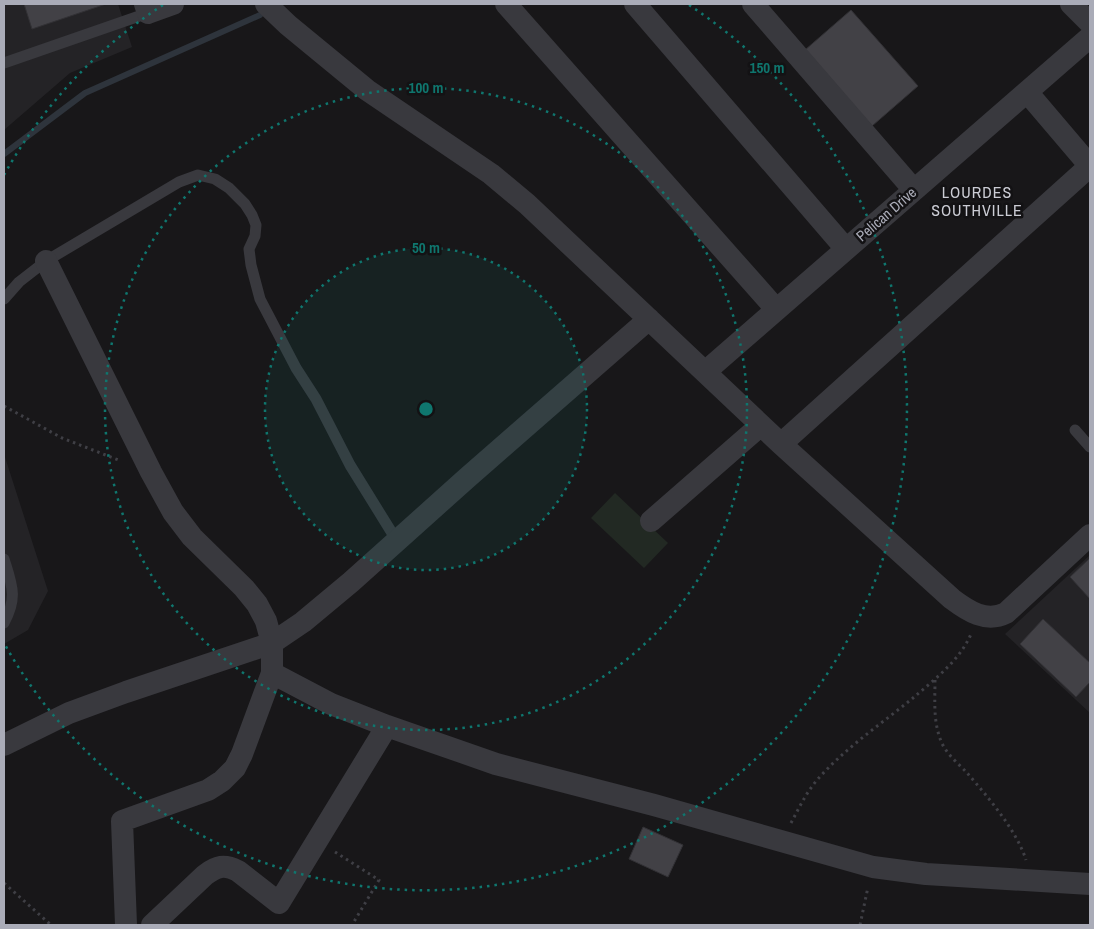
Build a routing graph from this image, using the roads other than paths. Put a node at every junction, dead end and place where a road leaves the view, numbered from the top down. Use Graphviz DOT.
graph roads {
  1 [pos="173,4"];
  2 [pos="266,4"];
  3 [pos="506,4"];
  4 [pos="635,4"];
  5 [pos="753,4"];
  6 [pos="1071,4"];
  7 [pos="147,8"];
  8 [pos="1090,23"];
  9 [pos="1090,37"];
  10 [pos="4,62"];
  11 [pos="1027,92"];
  12 [pos="914,190"];
  13 [pos="846,249"];
  14 [pos="46,261"];
  15 [pos="4,299"];
  16 [pos="776,309"];
  17 [pos="649,318"];
  18 [pos="705,372"];
  19 [pos="761,425"];
  20 [pos="1074,430"];
  21 [pos="781,444"];
  22 [pos="1090,447"];
  23 [pos="651,521"];
  24 [pos="1090,535"];
  25 [pos="397,541"];
  26 [pos="4,559"];
  27 [pos="4,622"];
  28 [pos="272,643"];
  29 [pos="272,673"];
  30 [pos="387,726"];
  31 [pos="4,744"];
  32 [pos="1090,884"];
  33 [pos="126,925"];
  34 [pos="152,925"];
  1 -- 7 [label="street"];
  2 -- 17 [label="street"];
  3 -- 16 [label="street"];
  4 -- 13 [label="street"];
  5 -- 12 [label="street"];
  6 -- 8 [label="street"];
  7 -- 10 [label="lane"];
  9 -- 11 [label="street, Pelican Drive"];
  11 -- 12 [label="street, Pelican Drive"];
  11 -- 21 [label="street"];
  12 -- 13 [label="street, Pelican Drive"];
  13 -- 16 [label="street, Pelican Drive"];
  14 -- 15 [label="lane"];
  14 -- 25 [label="lane"];
  14 -- 28 [label="street"];
  16 -- 18 [label="street, Pelican Drive"];
  17 -- 18 [label="street"];
  17 -- 25 [label="street"];
  18 -- 19 [label="street"];
  19 -- 21 [label="street"];
  19 -- 23 [label="street"];
  20 -- 22 [label="lane"];
  21 -- 24 [label="street"];
  25 -- 28 [label="street"];
  26 -- 27 [label="lane"];
  28 -- 29 [label="street"];
  28 -- 31 [label="street"];
  29 -- 30 [label="street"];
  29 -- 33 [label="street"];
  30 -- 32 [label="street"];
  30 -- 34 [label="street"];
}
